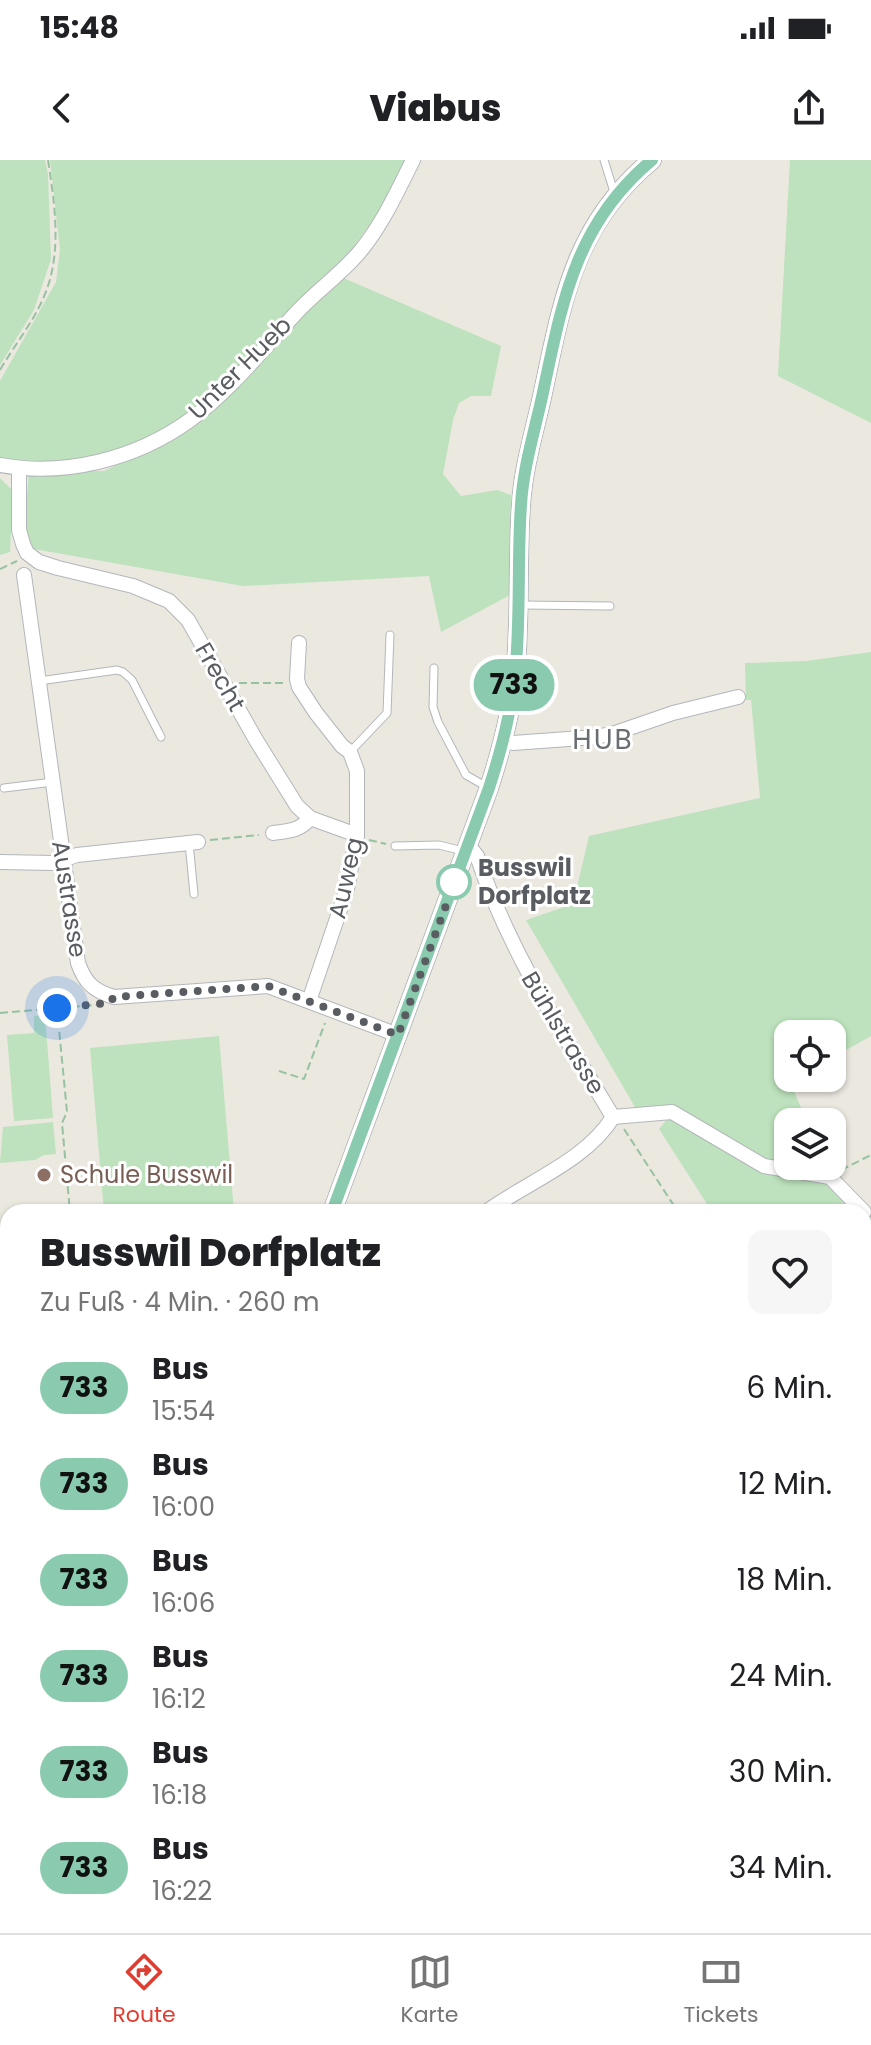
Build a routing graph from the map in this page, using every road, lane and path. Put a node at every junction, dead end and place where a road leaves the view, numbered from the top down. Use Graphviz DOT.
graph roads {
  1 [pos="48,160"];
  2 [pos="413,160"];
  3 [pos="604,160"];
  4 [pos="652,160"];
  5 [pos="616,196"];
  6 [pos="0,370"];
  7 [pos="0,465"];
  8 [pos="19,468"];
  9 [pos="27,553"];
  10 [pos="0,569"];
  11 [pos="24,575"];
  12 [pos="518,605"];
  13 [pos="610,606"];
  14 [pos="390,635"];
  15 [pos="299,643"];
  16 [pos="434,668"];
  17 [pos="487,671"];
  18 [pos="496,672"];
  19 [pos="39,681"];
  20 [pos="298,683"];
  21 [pos="225,685"];
  22 [pos="738,697"];
  23 [pos="161,737"];
  24 [pos="503,741"];
  25 [pos="350,752"];
  26 [pos="53,782"];
  27 [pos="4,788"];
  28 [pos="489,788"];
  29 [pos="310,818"];
  30 [pos="273,833"];
  31 [pos="357,835"];
  32 [pos="194,842"];
  33 [pos="395,846"];
  34 [pos="466,850"];
  35 [pos="62,859"];
  36 [pos="0,862"];
  37 [pos="194,894"];
  38 [pos="114,997"];
  39 [pos="309,1001"];
  40 [pos="57,1008"];
  41 [pos="330,1010"];
  42 [pos="0,1013"];
  43 [pos="398,1035"];
  44 [pos="279,1071"];
  45 [pos="613,1117"];
  46 [pos="871,1155"];
  47 [pos="774,1168"];
  48 [pos="846,1168"];
  49 [pos="833,1180"];
  50 [pos="69,1204"];
  51 [pos="335,1204"];
  52 [pos="499,1204"];
  53 [pos="673,1204"];
  54 [pos="856,1204"];
  1 -- 6 [label="path"];
  2 -- 8 [label="street, Unter Hueb"];
  3 -- 5 [label="lane"];
  4 -- 5 [label="street"];
  5 -- 12 [label="street"];
  7 -- 8 [label="street, Unter Hueb"];
  8 -- 9 [label="street"];
  9 -- 10 [label="path"];
  9 -- 21 [label="street, Frecht"];
  11 -- 19 [label="street, Austrasse"];
  12 -- 13 [label="lane"];
  12 -- 24 [label="street"];
  14 -- 25 [label="lane"];
  15 -- 20 [label="street"];
  16 -- 28 [label="lane"];
  17 -- 18 [label="path"];
  19 -- 23 [label="lane"];
  19 -- 26 [label="street, Austrasse"];
  20 -- 21 [label="path"];
  20 -- 25 [label="street"];
  21 -- 29 [label="street, Frecht"];
  22 -- 24 [label="street"];
  24 -- 28 [label="street"];
  25 -- 31 [label="street, Auweg"];
  26 -- 27 [label="lane"];
  26 -- 35 [label="street, Austrasse"];
  28 -- 34 [label="street"];
  29 -- 30 [label="street"];
  29 -- 31 [label="street"];
  30 -- 32 [label="path"];
  31 -- 33 [label="path"];
  31 -- 39 [label="street, Auweg"];
  32 -- 35 [label="street"];
  32 -- 37 [label="lane"];
  33 -- 34 [label="lane"];
  34 -- 43 [label="street"];
  34 -- 45 [label="street, Bühlstrasse"];
  35 -- 36 [label="street"];
  35 -- 38 [label="street, Austrasse"];
  38 -- 39 [label="street"];
  38 -- 40 [label="path"];
  39 -- 41 [label="street"];
  40 -- 42 [label="path"];
  40 -- 50 [label="path"];
  41 -- 43 [label="street"];
  41 -- 44 [label="path"];
  43 -- 51 [label="street"];
  45 -- 47 [label="street"];
  45 -- 52 [label="street, Bühlstrasse"];
  45 -- 53 [label="path"];
  46 -- 48 [label="path"];
  49 -- 54 [label="street"];
}
